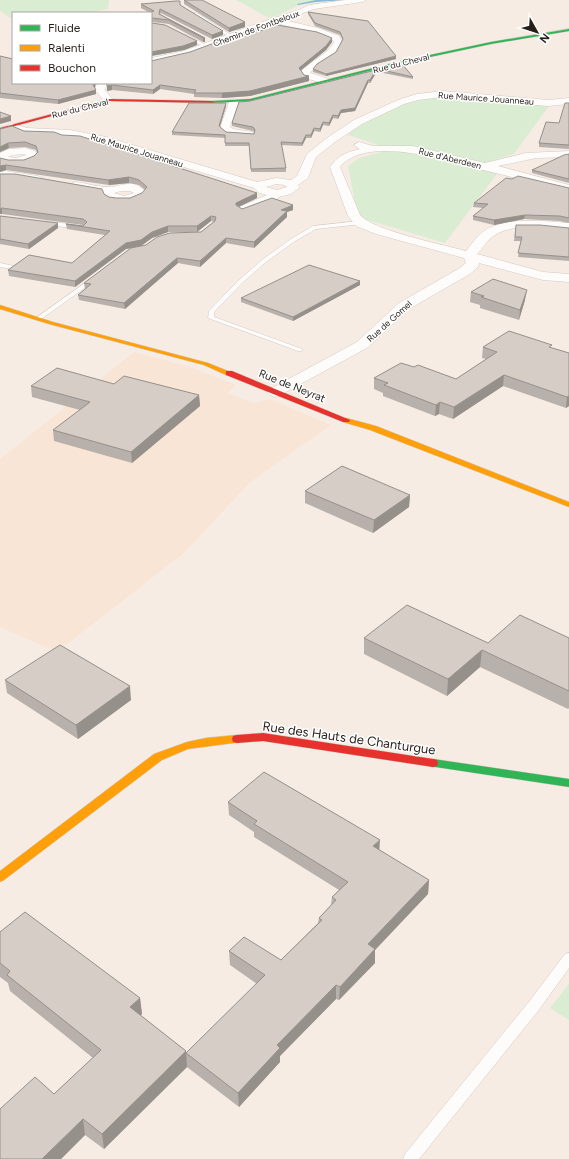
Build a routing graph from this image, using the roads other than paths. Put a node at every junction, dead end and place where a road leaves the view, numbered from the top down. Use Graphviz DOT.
graph roads {
  1 [pos="362,0"];
  2 [pos="189,10"];
  3 [pos="275,20"];
  4 [pos="569,30"];
  5 [pos="180,34"];
  6 [pos="232,37"];
  7 [pos="207,44"];
  8 [pos="152,61"];
  9 [pos="326,81"];
  10 [pos="101,84"];
  11 [pos="108,100"];
  12 [pos="569,101"];
  13 [pos="234,102"];
  14 [pos="12,126"];
  15 [pos="0,129"];
  16 [pos="249,134"];
  17 [pos="330,140"];
  18 [pos="372,149"];
  19 [pos="569,154"];
  20 [pos="13,161"];
  21 [pos="485,167"];
  22 [pos="3,174"];
  23 [pos="48,180"];
  24 [pos="63,183"];
  25 [pos="291,184"];
  26 [pos="260,186"];
  27 [pos="569,188"];
  28 [pos="110,191"];
  29 [pos="276,193"];
  30 [pos="242,209"];
  31 [pos="39,222"];
  32 [pos="360,223"];
  33 [pos="569,227"];
  34 [pos="83,228"];
  35 [pos="469,256"];
  36 [pos="0,265"];
  37 [pos="12,267"];
  38 [pos="100,275"];
  39 [pos="569,278"];
  40 [pos="0,306"];
  41 [pos="38,319"];
  42 [pos="300,350"];
  43 [pos="276,392"];
  44 [pos="569,505"];
  45 [pos="569,783"];
  46 [pos="0,877"];
  47 [pos="569,958"];
  48 [pos="410,1159"];
  1 -- 3 [label="street, Chemin de Fontbeloux"];
  2 -- 6 [label="lane"];
  3 -- 6 [label="street, Chemin de Fontbeloux"];
  3 -- 9 [label="street"];
  4 -- 9 [label="street, Rue du Cheval"];
  5 -- 7 [label="lane"];
  6 -- 7 [label="street, Chemin de Fontbeloux"];
  7 -- 8 [label="street, Chemin de Fontbeloux"];
  9 -- 13 [label="street, Rue du Cheval"];
  10 -- 11 [label="street"];
  11 -- 13 [label="street, Rue du Cheval"];
  11 -- 14 [label="street, Rue du Cheval"];
  12 -- 17 [label="street, Rue Maurice Jouanneau"];
  13 -- 16 [label="street"];
  14 -- 15 [label="street, Rue du Cheval"];
  14 -- 26 [label="street, Rue Maurice Jouanneau"];
  17 -- 18 [label="street, Rue d'Aberdeen"];
  17 -- 25 [label="street, Rue Maurice Jouanneau"];
  18 -- 21 [label="street, Rue d'Aberdeen"];
  18 -- 32 [label="street"];
  19 -- 21 [label="street"];
  20 -- 22 [label="street"];
  21 -- 27 [label="street, Rue d'Aberdeen"];
  22 -- 23 [label="street"];
  24 -- 28 [label="street"];
  25 -- 26 [label="street"];
  25 -- 29 [label="street, Rue Maurice Jouanneau"];
  26 -- 29 [label="street, Rue Maurice Jouanneau"];
  29 -- 30 [label="street"];
  31 -- 34 [label="lane"];
  32 -- 35 [label="street"];
  32 -- 42 [label="lane"];
  33 -- 35 [label="street"];
  35 -- 39 [label="street"];
  35 -- 43 [label="street, Rue de Gomel"];
  36 -- 37 [label="lane"];
  38 -- 41 [label="lane"];
  40 -- 41 [label="street, Rue de Neyrat"];
  41 -- 43 [label="street, Rue de Neyrat"];
  43 -- 44 [label="street, Rue de Neyrat"];
  45 -- 46 [label="street, Rue des Hauts de Chanturgue"];
  47 -- 48 [label="lane"];
}
